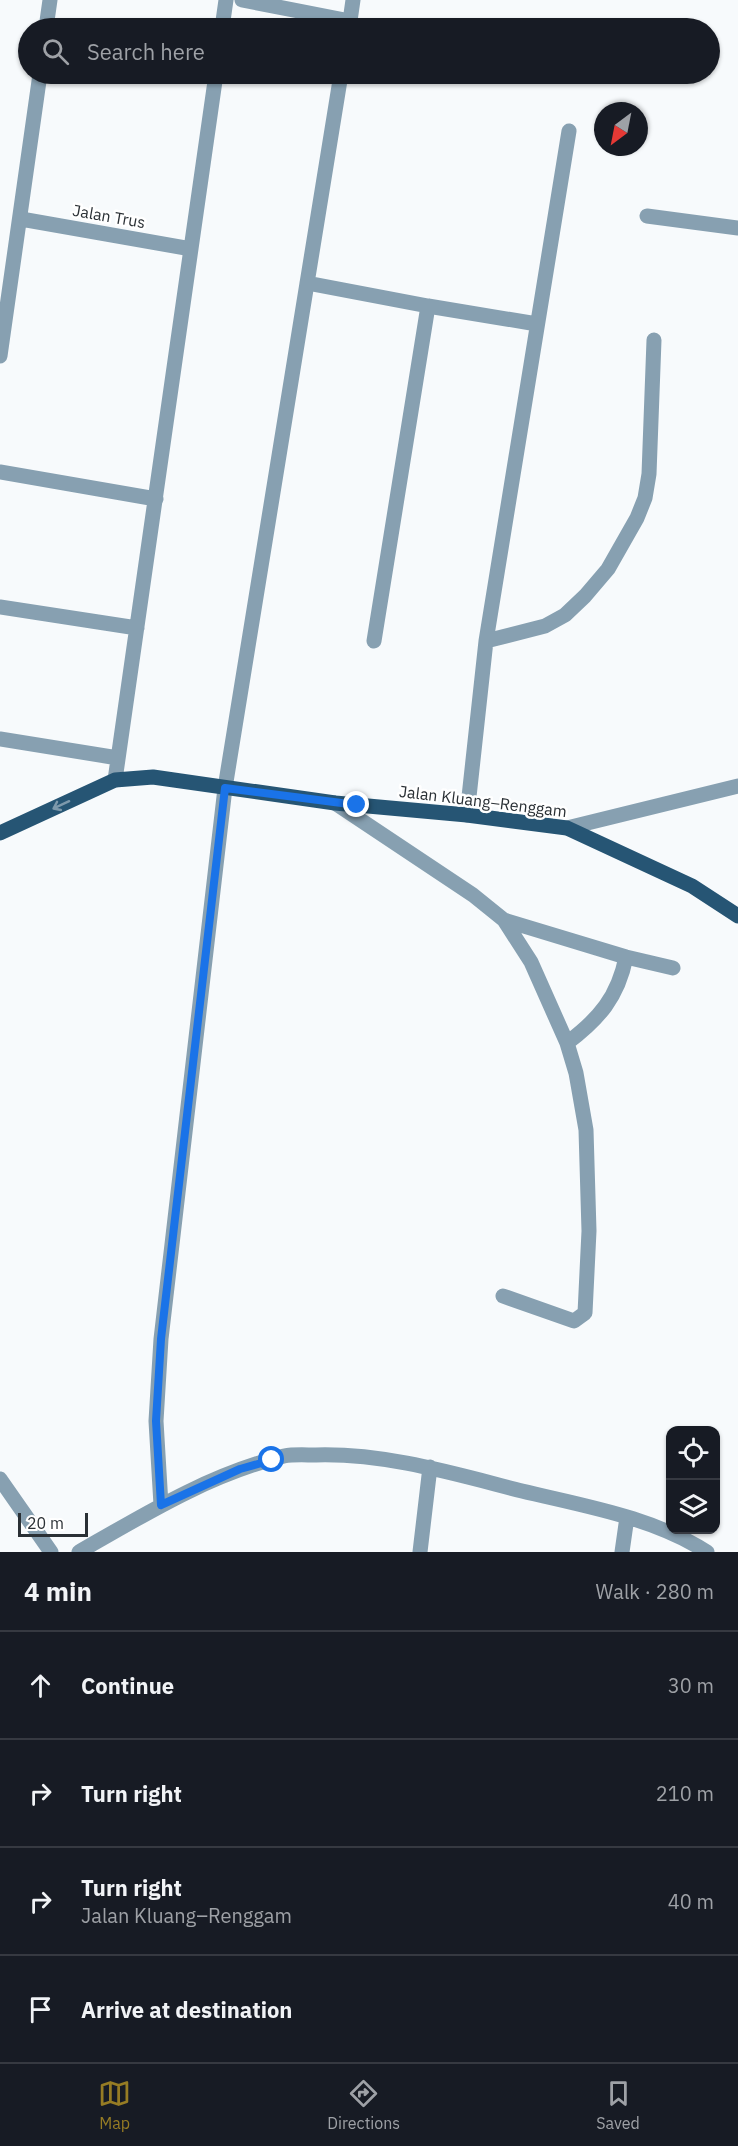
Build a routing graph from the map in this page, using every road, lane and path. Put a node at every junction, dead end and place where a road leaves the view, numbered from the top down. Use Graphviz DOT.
graph roads {
  1 [pos="50,0"];
  2 [pos="226,0"];
  3 [pos="353,0"];
  4 [pos="248,1"];
  5 [pos="47,18"];
  6 [pos="223,18"];
  7 [pos="328,18"];
  8 [pos="350,18"];
  9 [pos="39,84"];
  10 [pos="215,84"];
  11 [pos="339,84"];
  12 [pos="569,132"];
  13 [pos="648,216"];
  14 [pos="21,219"];
  15 [pos="738,228"];
  16 [pos="191,249"];
  17 [pos="307,283"];
  18 [pos="428,306"];
  19 [pos="537,324"];
  20 [pos="654,340"];
  21 [pos="0,356"];
  22 [pos="0,472"];
  23 [pos="156,499"];
  24 [pos="0,607"];
  25 [pos="137,628"];
  26 [pos="374,641"];
  27 [pos="486,641"];
  28 [pos="0,739"];
  29 [pos="118,758"];
  30 [pos="115,780"];
  31 [pos="738,786"];
  32 [pos="225,788"];
  33 [pos="334,803"];
  34 [pos="467,815"];
  35 [pos="567,828"];
  36 [pos="0,833"];
  37 [pos="738,916"];
  38 [pos="504,920"];
  39 [pos="626,957"];
  40 [pos="673,968"];
  41 [pos="567,1043"];
  42 [pos="503,1296"];
  43 [pos="430,1467"];
  44 [pos="0,1479"];
  45 [pos="161,1505"];
  46 [pos="627,1517"];
  47 [pos="51,1552"];
  48 [pos="79,1552"];
  49 [pos="420,1552"];
  50 [pos="622,1552"];
  51 [pos="707,1552"];
  1 -- 5 [label="street"];
  2 -- 6 [label="street"];
  3 -- 8 [label="street"];
  4 -- 7 [label="street"];
  9 -- 14 [label="street"];
  10 -- 16 [label="street"];
  11 -- 17 [label="street"];
  12 -- 19 [label="street"];
  13 -- 15 [label="street"];
  14 -- 16 [label="street, Jalan Trus"];
  14 -- 21 [label="street"];
  16 -- 23 [label="street"];
  17 -- 18 [label="street"];
  17 -- 32 [label="street"];
  18 -- 19 [label="street"];
  18 -- 26 [label="street"];
  19 -- 27 [label="street"];
  20 -- 27 [label="street"];
  22 -- 23 [label="street"];
  23 -- 25 [label="street"];
  24 -- 25 [label="street"];
  25 -- 29 [label="street"];
  27 -- 34 [label="street"];
  28 -- 29 [label="street"];
  29 -- 30 [label="street"];
  30 -- 32 [label="main road, Jalan Kluang–Renggam"];
  30 -- 36 [label="main road, Jalan Kluang–Renggam, one-way"];
  31 -- 35 [label="street"];
  32 -- 33 [label="main road, Jalan Kluang–Renggam"];
  32 -- 45 [label="street"];
  33 -- 34 [label="main road, Jalan Kluang–Renggam"];
  33 -- 38 [label="street"];
  34 -- 35 [label="main road, Jalan Kluang–Renggam"];
  35 -- 37 [label="main road, Jalan Kluang–Renggam"];
  38 -- 39 [label="street"];
  38 -- 41 [label="street"];
  39 -- 40 [label="street"];
  39 -- 41 [label="street"];
  41 -- 42 [label="street"];
  43 -- 45 [label="street"];
  43 -- 46 [label="street"];
  43 -- 49 [label="street"];
  44 -- 47 [label="street"];
  45 -- 48 [label="street"];
  46 -- 50 [label="street"];
  46 -- 51 [label="street"];
}
